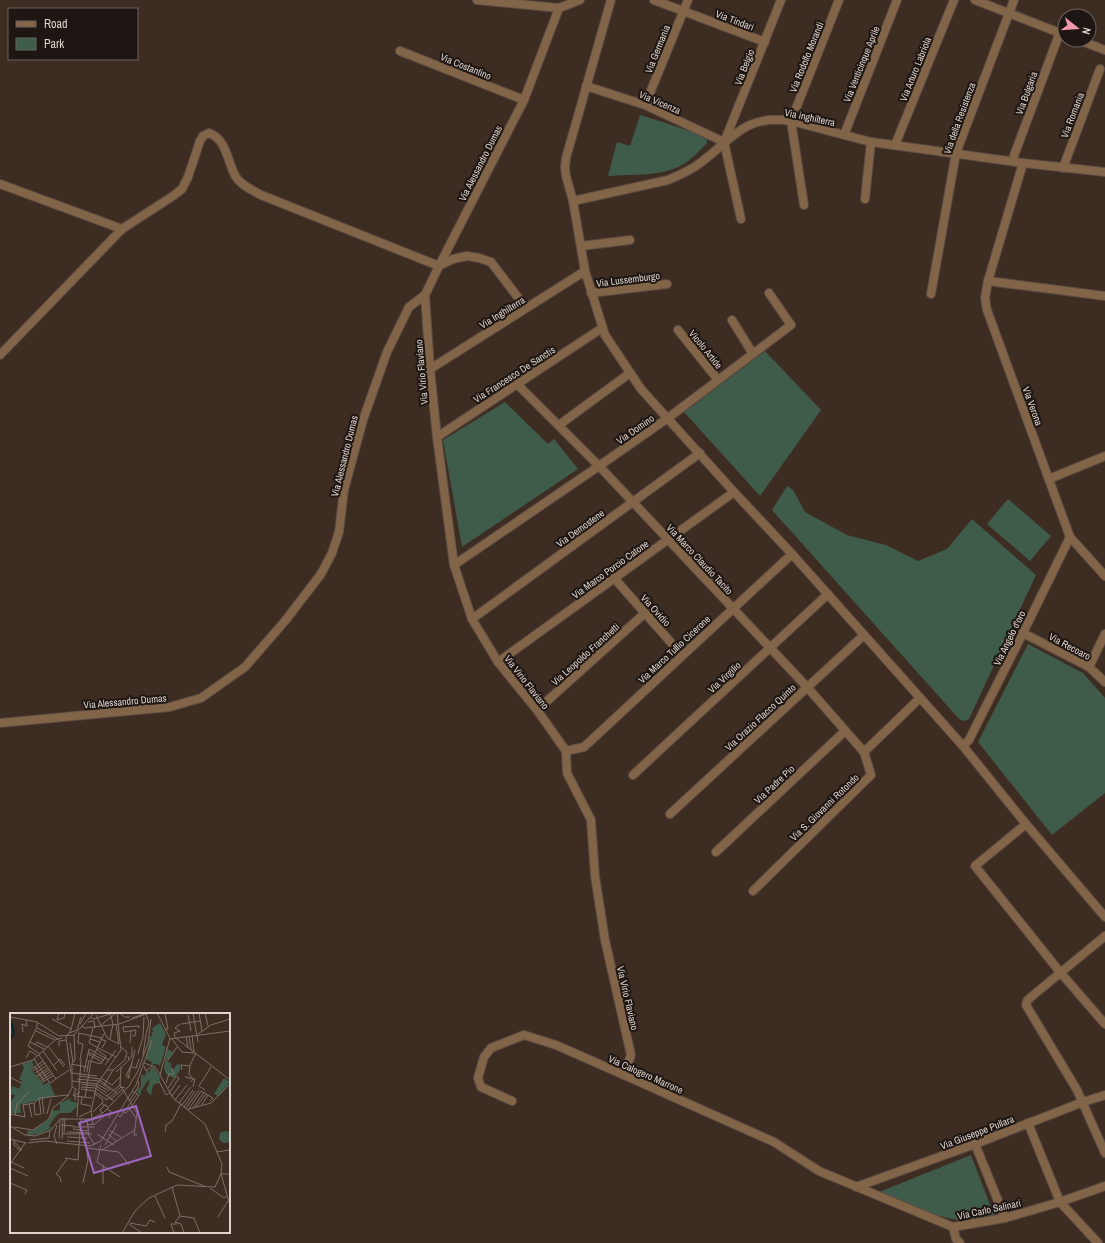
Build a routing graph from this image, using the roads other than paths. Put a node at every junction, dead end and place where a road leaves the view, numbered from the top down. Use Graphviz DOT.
graph roads {
  1 [pos="477,0"];
  2 [pos="580,0"];
  3 [pos="611,0"];
  4 [pos="654,0"];
  5 [pos="688,0"];
  6 [pos="781,0"];
  7 [pos="839,0"];
  8 [pos="897,0"];
  9 [pos="954,0"];
  10 [pos="975,0"];
  11 [pos="1014,0"];
  12 [pos="559,8"];
  13 [pos="684,11"];
  14 [pos="1009,13"];
  15 [pos="1057,32"];
  16 [pos="765,42"];
  17 [pos="1057,47"];
  18 [pos="400,51"];
  19 [pos="1100,69"];
  20 [pos="586,86"];
  21 [pos="524,100"];
  22 [pos="645,105"];
  23 [pos="791,121"];
  24 [pos="844,135"];
  25 [pos="724,142"];
  26 [pos="871,142"];
  27 [pos="895,145"];
  28 [pos="956,153"];
  29 [pos="1012,161"];
  30 [pos="1023,163"];
  31 [pos="1063,168"];
  32 [pos="1105,172"];
  33 [pos="0,184"];
  34 [pos="865,199"];
  35 [pos="573,201"];
  36 [pos="804,205"];
  37 [pos="741,219"];
  38 [pos="122,229"];
  39 [pos="630,240"];
  40 [pos="581,246"];
  41 [pos="439,266"];
  42 [pos="585,271"];
  43 [pos="988,282"];
  44 [pos="667,284"];
  45 [pos="591,293"];
  46 [pos="770,293"];
  47 [pos="932,294"];
  48 [pos="425,295"];
  49 [pos="1105,296"];
  50 [pos="526,308"];
  51 [pos="732,320"];
  52 [pos="602,328"];
  53 [pos="678,330"];
  54 [pos="753,354"];
  55 [pos="0,355"];
  56 [pos="430,369"];
  57 [pos="630,373"];
  58 [pos="718,380"];
  59 [pos="517,384"];
  60 [pos="668,418"];
  61 [pos="559,425"];
  62 [pos="437,437"];
  63 [pos="700,453"];
  64 [pos="1105,456"];
  65 [pos="599,466"];
  66 [pos="1049,479"];
  67 [pos="734,492"];
  68 [pos="633,502"];
  69 [pos="1070,536"];
  70 [pos="668,540"];
  71 [pos="792,554"];
  72 [pos="454,565"];
  73 [pos="1105,576"];
  74 [pos="614,578"];
  75 [pos="828,594"];
  76 [pos="732,609"];
  77 [pos="645,613"];
  78 [pos="472,619"];
  79 [pos="1023,633"];
  80 [pos="1105,634"];
  81 [pos="864,635"];
  82 [pos="769,648"];
  83 [pos="682,655"];
  84 [pos="498,662"];
  85 [pos="1089,667"];
  86 [pos="1105,682"];
  87 [pos="807,687"];
  88 [pos="920,698"];
  89 [pos="537,710"];
  90 [pos="0,723"];
  91 [pos="845,731"];
  92 [pos="963,746"];
  93 [pos="566,751"];
  94 [pos="864,752"];
  95 [pos="633,775"];
  96 [pos="670,814"];
  97 [pos="1026,824"];
  98 [pos="716,852"];
  99 [pos="753,891"];
  100 [pos="1105,917"];
  101 [pos="1105,936"];
  102 [pos="1060,972"];
  103 [pos="1105,1024"];
  104 [pos="624,1075"];
  105 [pos="1105,1095"];
  106 [pos="512,1101"];
  107 [pos="1082,1102"];
  108 [pos="1028,1123"];
  109 [pos="975,1144"];
  110 [pos="1105,1153"];
  111 [pos="1105,1186"];
  112 [pos="856,1187"];
  113 [pos="1060,1202"];
  114 [pos="1005,1218"];
  115 [pos="953,1227"];
  116 [pos="960,1243"];
  117 [pos="1098,1243"];
  1 -- 12 [label="street"];
  2 -- 12 [label="street"];
  3 -- 20 [label="street"];
  4 -- 13 [label="street, Via Tindari"];
  5 -- 13 [label="street, Via Germania"];
  6 -- 16 [label="street, Via Belgio"];
  7 -- 23 [label="street, Via Rodolfo Morandi"];
  8 -- 24 [label="street, Via Venticinque Aprile"];
  9 -- 27 [label="street, Via Arturo Labriola"];
  10 -- 14 [label="street"];
  11 -- 14 [label="street, Via della Resistenza"];
  12 -- 21 [label="street, Via Alessandro Dumas"];
  13 -- 16 [label="street, Via Tindari"];
  13 -- 22 [label="street, Via Germania"];
  14 -- 15 [label="street"];
  14 -- 28 [label="street, Via della Resistenza"];
  16 -- 25 [label="street, Via Belgio"];
  17 -- 29 [label="street, Via Bulgaria"];
  18 -- 21 [label="street, Via Costantino"];
  19 -- 31 [label="street, Via Romania"];
  20 -- 22 [label="street, Via Vicenza"];
  20 -- 35 [label="street"];
  21 -- 41 [label="street, Via Alessandro Dumas"];
  22 -- 25 [label="street, Via Vicenza"];
  23 -- 24 [label="street, Via inghilterra"];
  23 -- 25 [label="street, Via inghilterra"];
  23 -- 36 [label="street"];
  24 -- 26 [label="street, Via inghilterra"];
  25 -- 35 [label="street, Via inghilterra"];
  25 -- 37 [label="street"];
  26 -- 27 [label="street, Via inghilterra"];
  26 -- 34 [label="street"];
  27 -- 28 [label="street, Via inghilterra"];
  28 -- 29 [label="street, Via inghilterra"];
  28 -- 47 [label="street, Via della Resistenza"];
  29 -- 30 [label="street, Via inghilterra"];
  30 -- 31 [label="street, Via inghilterra"];
  30 -- 43 [label="street, Via Verona"];
  31 -- 32 [label="street, Via inghilterra"];
  33 -- 38 [label="street"];
  35 -- 40 [label="street"];
  38 -- 41 [label="street"];
  38 -- 55 [label="street"];
  39 -- 40 [label="street"];
  40 -- 42 [label="street"];
  41 -- 48 [label="street, Via Alessandro Dumas"];
  41 -- 50 [label="street"];
  42 -- 45 [label="street"];
  42 -- 50 [label="street, Via Inghilterra"];
  43 -- 49 [label="street"];
  43 -- 66 [label="street, Via Verona"];
  44 -- 45 [label="street, Via Lussemburgo"];
  45 -- 52 [label="street"];
  46 -- 54 [label="street, Via Domino"];
  48 -- 56 [label="street, Via Virio Flaviano"];
  48 -- 90 [label="street, Via Alessandro Dumas"];
  50 -- 56 [label="street, Via Inghilterra"];
  51 -- 54 [label="street"];
  52 -- 57 [label="street"];
  52 -- 59 [label="street, Via Francesco De Sanctis"];
  53 -- 58 [label="street, Vicolo Artide"];
  54 -- 58 [label="street, Via Domino"];
  56 -- 62 [label="street, Via Virio Flaviano"];
  57 -- 60 [label="street"];
  57 -- 61 [label="street"];
  58 -- 60 [label="street, Via Domino"];
  59 -- 61 [label="street, Via Marco Claudio Tacito"];
  59 -- 62 [label="street, Via Francesco De Sanctis"];
  60 -- 63 [label="street"];
  60 -- 65 [label="street, Via Domino"];
  61 -- 65 [label="street, Via Marco Claudio Tacito"];
  62 -- 72 [label="street, Via Virio Flaviano"];
  63 -- 67 [label="street"];
  63 -- 68 [label="street, Via Demostene"];
  64 -- 66 [label="street"];
  65 -- 68 [label="street, Via Marco Claudio Tacito"];
  65 -- 72 [label="street, Via Domino"];
  66 -- 69 [label="street, Via Verona"];
  67 -- 70 [label="street, Via Marco Porcio Catone"];
  67 -- 71 [label="street"];
  68 -- 70 [label="street, Via Marco Claudio Tacito"];
  68 -- 78 [label="street, Via Demostene"];
  69 -- 73 [label="street"];
  69 -- 79 [label="street, Via Angelo d'oro"];
  70 -- 74 [label="street, Via Marco Porcio Catone"];
  70 -- 76 [label="street, Via Marco Claudio Tacito"];
  71 -- 75 [label="street"];
  71 -- 76 [label="street, Via Marco Tullio Cicerone"];
  72 -- 78 [label="street, Via Virio Flaviano"];
  74 -- 77 [label="street, Via Ovidio"];
  74 -- 84 [label="street, Via Marco Porcio Catone"];
  75 -- 81 [label="street"];
  75 -- 82 [label="street, Via Virgilio"];
  76 -- 82 [label="street, Via Marco Claudio Tacito"];
  76 -- 83 [label="street, Via Marco Tullio Cicerone"];
  77 -- 83 [label="street, Via Ovidio"];
  77 -- 89 [label="street, Via Leopoldo Franchetti"];
  78 -- 84 [label="street, Via Virio Flaviano"];
  79 -- 85 [label="street, Via Recoaro"];
  79 -- 92 [label="street, Via Angelo d'oro"];
  80 -- 85 [label="street"];
  81 -- 87 [label="street, Via Orazio Flacco Quinto"];
  81 -- 88 [label="street"];
  82 -- 87 [label="street, Via Marco Claudio Tacito"];
  82 -- 95 [label="street, Via Virgilio"];
  83 -- 93 [label="street, Via Marco Tullio Cicerone"];
  84 -- 89 [label="street, Via Virio Flaviano"];
  85 -- 86 [label="street, Via Recoaro"];
  87 -- 91 [label="street, Via Marco Claudio Tacito"];
  87 -- 96 [label="street, Via Orazio Flacco Quinto"];
  88 -- 92 [label="street"];
  88 -- 94 [label="street"];
  89 -- 93 [label="street, Via Virio Flaviano"];
  91 -- 94 [label="street, Via Marco Claudio Tacito"];
  91 -- 98 [label="street, Via Padre Pio"];
  92 -- 97 [label="street"];
  93 -- 104 [label="street, Via Virio Flaviano"];
  94 -- 99 [label="street, Via S. Giovanni Rotondo"];
  97 -- 100 [label="street"];
  97 -- 102 [label="street"];
  101 -- 102 [label="street"];
  102 -- 103 [label="street"];
  102 -- 107 [label="street"];
  104 -- 106 [label="street, Via Calogero Marrone"];
  104 -- 112 [label="street, Via Calogero Marrone"];
  105 -- 107 [label="street, Via Giuseppe Pullara"];
  107 -- 108 [label="street, Via Giuseppe Pullara"];
  107 -- 110 [label="street"];
  108 -- 109 [label="street, Via Giuseppe Pullara"];
  108 -- 113 [label="street"];
  109 -- 112 [label="street, Via Giuseppe Pullara"];
  109 -- 114 [label="street"];
  111 -- 113 [label="street, Via Carlo Salinari"];
  112 -- 115 [label="street, Via Carlo Salinari"];
  113 -- 114 [label="street, Via Carlo Salinari"];
  113 -- 117 [label="street"];
  114 -- 115 [label="street, Via Carlo Salinari"];
  115 -- 116 [label="street"];
}
